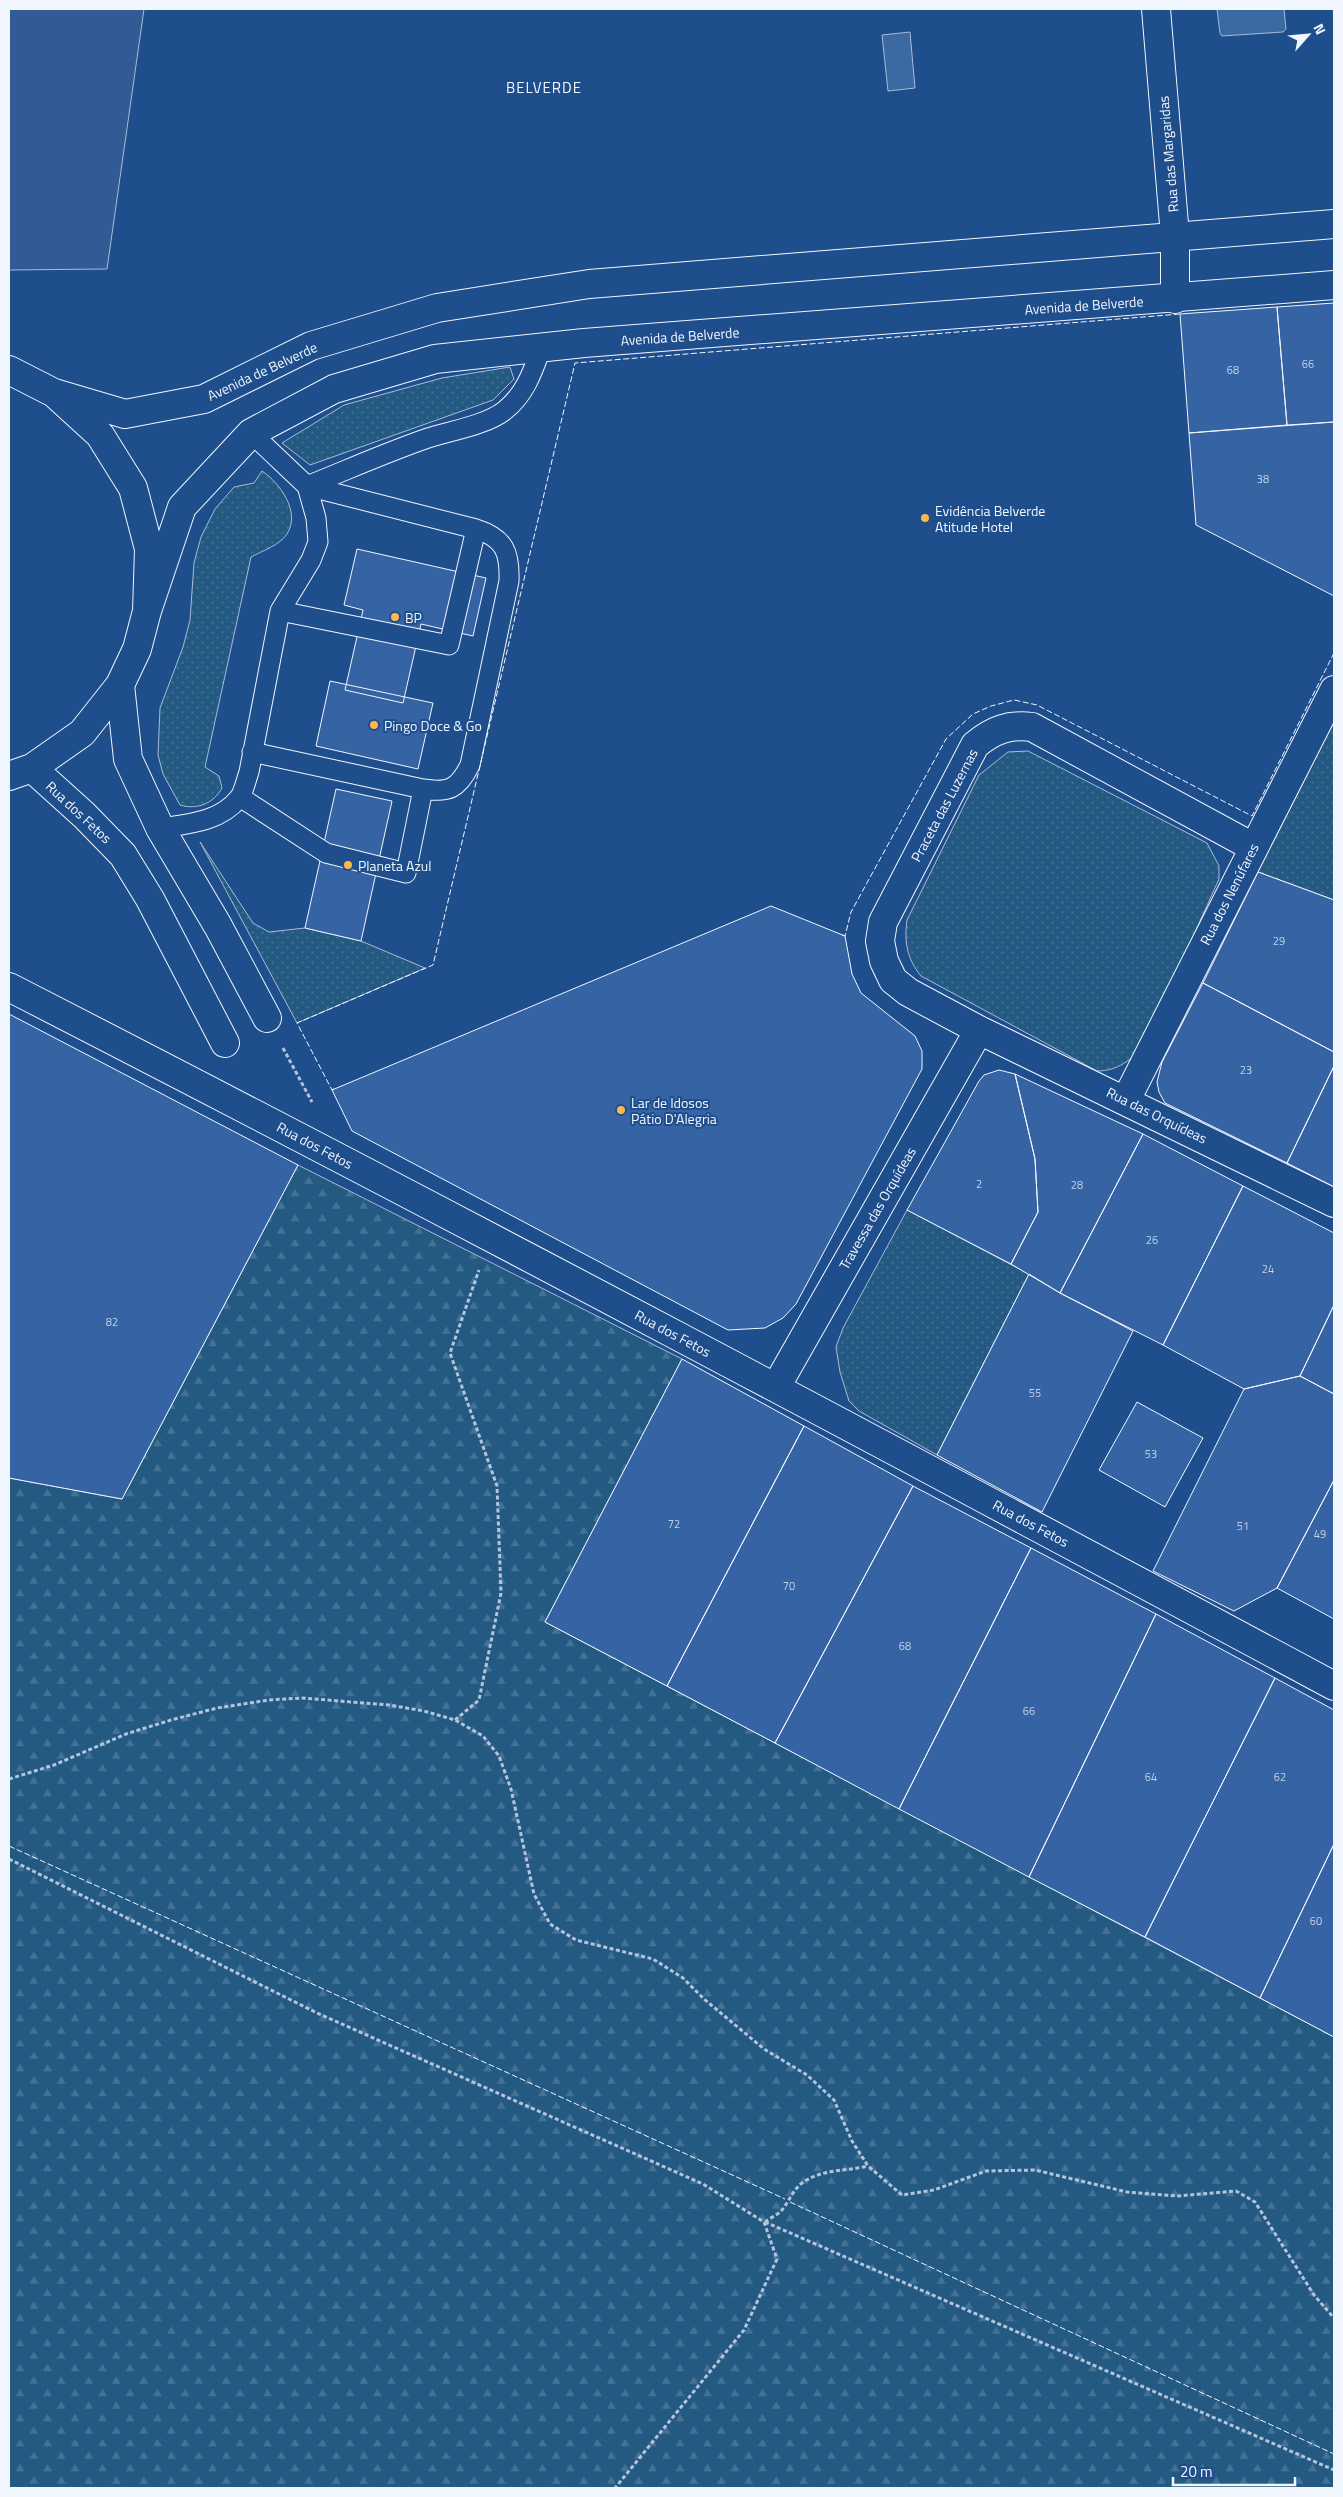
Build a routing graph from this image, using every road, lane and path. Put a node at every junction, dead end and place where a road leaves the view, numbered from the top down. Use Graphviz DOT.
graph roads {
  1 [pos="1156,9"];
  2 [pos="1334,224"];
  3 [pos="1175,236"];
  4 [pos="1334,285"];
  5 [pos="1176,298"];
  6 [pos="542,346"];
  7 [pos="9,370"];
  8 [pos="54,393"];
  9 [pos="251,434"];
  10 [pos="307,486"];
  11 [pos="476,529"];
  12 [pos="147,611"];
  13 [pos="280,611"];
  14 [pos="120,685"];
  15 [pos="1334,690"];
  16 [pos="252,752"];
  17 [pos="20,772"];
  18 [pos="423,789"];
  19 [pos="240,797"];
  20 [pos="160,828"];
  21 [pos="1252,847"];
  22 [pos="9,987"];
  23 [pos="267,1018"];
  24 [pos="979,1030"];
  25 [pos="225,1043"];
  26 [pos="1126,1100"];
  27 [pos="316,1110"];
  28 [pos="1334,1203"];
  29 [pos="491,1238"];
  30 [pos="776,1387"];
  31 [pos="1334,1686"];
  32 [pos="455,1720"];
  33 [pos="9,1779"];
  34 [pos="9,1860"];
  35 [pos="868,2166"];
  36 [pos="764,2222"];
  37 [pos="1334,2318"];
  38 [pos="1334,2470"];
  39 [pos="615,2488"];
  1 -- 3 [label="street, Rua das Margaridas"];
  2 -- 3 [label="street, Avenida de Belverde"];
  3 -- 5 [label="street, Rua das Margaridas"];
  3 -- 8 [label="street, Avenida de Belverde"];
  4 -- 5 [label="street, Avenida de Belverde"];
  5 -- 6 [label="street, Avenida de Belverde"];
  6 -- 9 [label="street, Avenida de Belverde"];
  6 -- 10 [label="lane"];
  7 -- 8 [label="street"];
  8 -- 12 [label="street"];
  9 -- 10 [label="lane"];
  9 -- 12 [label="street, Avenida de Belverde"];
  10 -- 11 [label="lane"];
  10 -- 13 [label="lane"];
  11 -- 13 [label="lane"];
  11 -- 18 [label="lane"];
  12 -- 14 [label="street"];
  13 -- 16 [label="lane"];
  14 -- 17 [label="street"];
  14 -- 20 [label="street"];
  15 -- 21 [label="street, Rua dos Nenúfares"];
  16 -- 18 [label="lane"];
  16 -- 19 [label="lane"];
  17 -- 25 [label="street, Rua dos Fetos"];
  18 -- 19 [label="lane"];
  19 -- 20 [label="lane"];
  20 -- 23 [label="street"];
  21 -- 24 [label="street, Praceta das Luzernas"];
  21 -- 26 [label="street, Rua dos Nenúfares"];
  22 -- 29 [label="street, Rua dos Fetos"];
  23 -- 27 [label="path"];
  24 -- 26 [label="street, Rua das Orquídeas"];
  24 -- 30 [label="street, Travessa das Orquídeas"];
  26 -- 28 [label="street, Rua das Orquídeas"];
  29 -- 30 [label="street, Rua dos Fetos"];
  29 -- 32 [label="path"];
  30 -- 31 [label="street, Rua dos Fetos"];
  32 -- 33 [label="path"];
  32 -- 35 [label="path"];
  34 -- 36 [label="path"];
  35 -- 36 [label="path"];
  35 -- 37 [label="path"];
  36 -- 38 [label="path"];
  36 -- 39 [label="path"];
}
